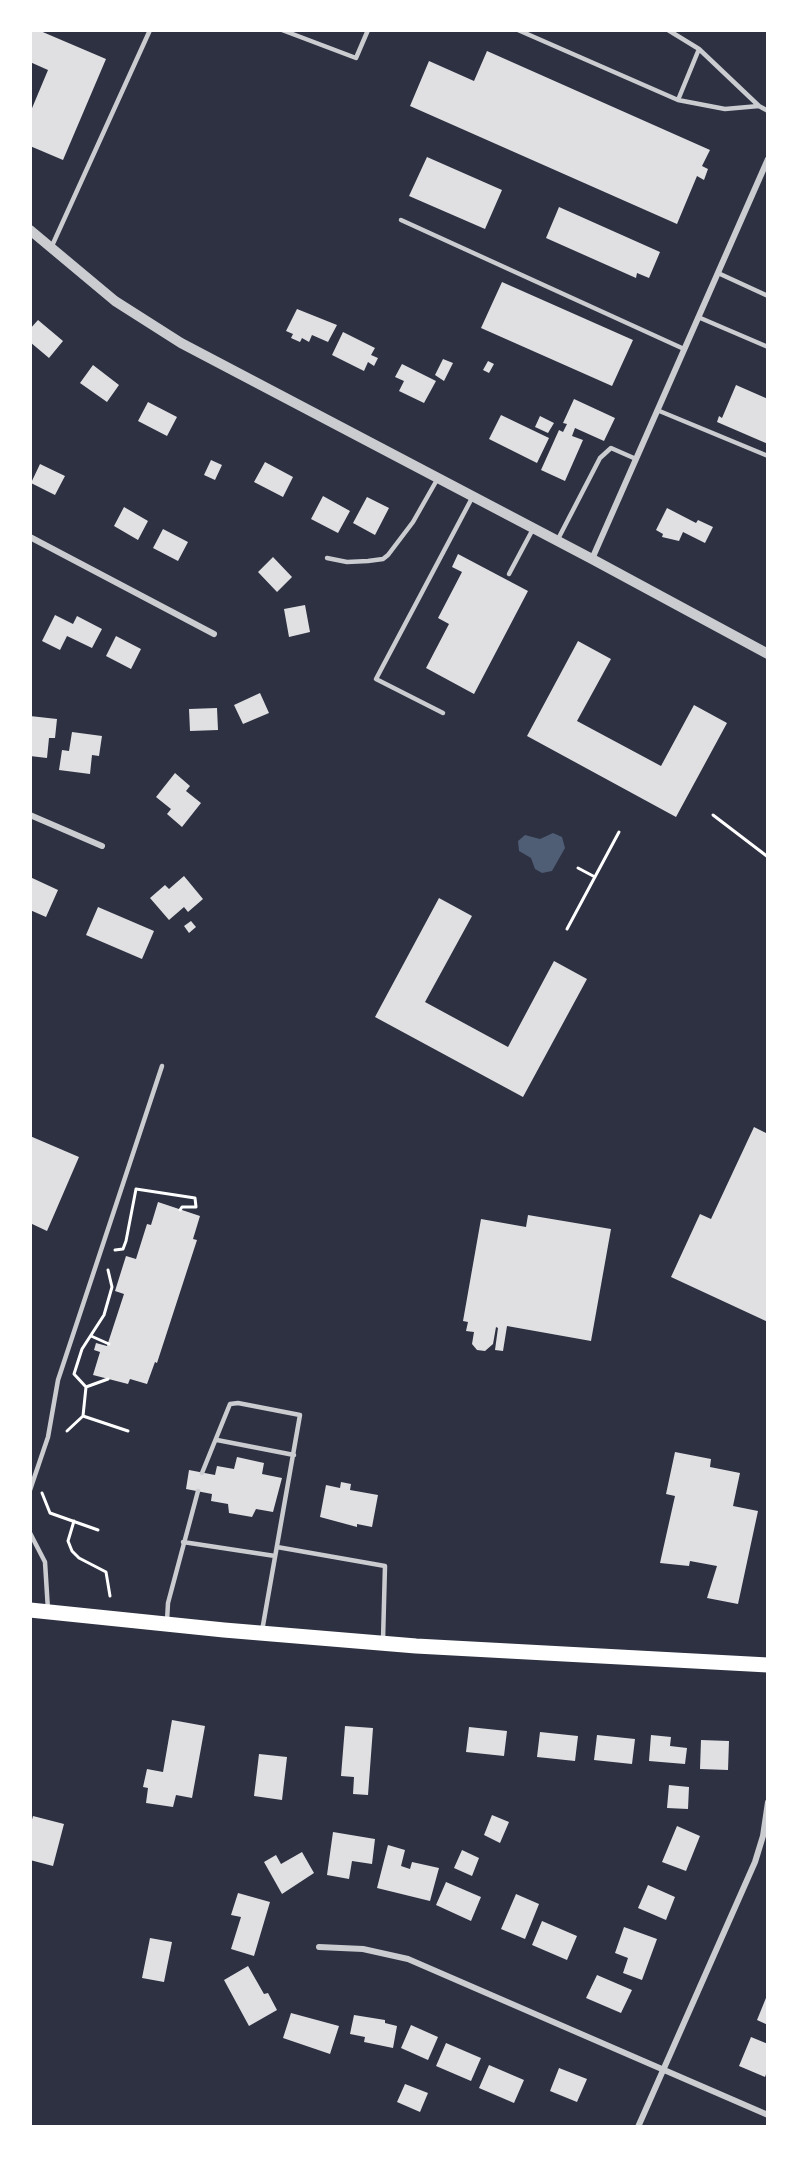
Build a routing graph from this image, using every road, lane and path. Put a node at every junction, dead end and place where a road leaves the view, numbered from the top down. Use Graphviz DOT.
graph roads {
  1 [pos="150,30"];
  2 [pos="282,30"];
  3 [pos="368,30"];
  4 [pos="518,30"];
  5 [pos="668,30"];
  6 [pos="699,49"];
  7 [pos="678,100"];
  8 [pos="759,106"];
  9 [pos="768,111"];
  10 [pos="768,159"];
  11 [pos="401,220"];
  12 [pos="30,230"];
  13 [pos="51,248"];
  14 [pos="718,273"];
  15 [pos="768,296"];
  16 [pos="698,317"];
  17 [pos="768,347"];
  18 [pos="684,349"];
  19 [pos="657,410"];
  20 [pos="768,456"];
  21 [pos="636,459"];
  22 [pos="438,478"];
  23 [pos="472,498"];
  24 [pos="533,529"];
  25 [pos="30,537"];
  26 [pos="557,541"];
  27 [pos="327,558"];
  28 [pos="592,559"];
  29 [pos="509,574"];
  30 [pos="214,634"];
  31 [pos="768,654"];
  32 [pos="443,713"];
  33 [pos="30,814"];
  34 [pos="713,815"];
  35 [pos="619,832"];
  36 [pos="102,846"];
  37 [pos="768,856"];
  38 [pos="578,868"];
  39 [pos="595,877"];
  40 [pos="567,929"];
  41 [pos="162,1066"];
  42 [pos="180,1209"];
  43 [pos="112,1256"];
  44 [pos="110,1264"];
  45 [pos="91,1336"];
  46 [pos="109,1344"];
  47 [pos="108,1379"];
  48 [pos="86,1387"];
  49 [pos="83,1416"];
  50 [pos="67,1431"];
  51 [pos="128,1431"];
  52 [pos="217,1440"];
  53 [pos="294,1455"];
  54 [pos="202,1473"];
  55 [pos="30,1490"];
  56 [pos="198,1491"];
  57 [pos="42,1493"];
  58 [pos="74,1521"];
  59 [pos="98,1530"];
  60 [pos="30,1533"];
  61 [pos="183,1542"];
  62 [pos="277,1547"];
  63 [pos="275,1556"];
  64 [pos="110,1596"];
  65 [pos="30,1610"];
  66 [pos="48,1612"];
  67 [pos="167,1624"];
  68 [pos="261,1633"];
  69 [pos="382,1643"];
  70 [pos="768,1665"];
  71 [pos="768,1802"];
  72 [pos="319,1947"];
  73 [pos="661,2070"];
  74 [pos="768,2115"];
  75 [pos="638,2127"];
  1 -- 13 [label="lane"];
  2 -- 3 [label="lane"];
  4 -- 7 [label="lane"];
  5 -- 6 [label="lane"];
  6 -- 7 [label="lane"];
  6 -- 8 [label="lane"];
  7 -- 8 [label="lane"];
  8 -- 9 [label="lane"];
  10 -- 14 [label="street"];
  11 -- 18 [label="lane"];
  12 -- 13 [label="street"];
  13 -- 22 [label="street"];
  14 -- 15 [label="lane"];
  14 -- 16 [label="street"];
  16 -- 17 [label="lane"];
  16 -- 18 [label="street"];
  18 -- 19 [label="street"];
  19 -- 20 [label="lane"];
  19 -- 21 [label="street"];
  21 -- 26 [label="lane"];
  21 -- 28 [label="street"];
  22 -- 23 [label="street"];
  22 -- 27 [label="lane"];
  23 -- 24 [label="street"];
  23 -- 32 [label="lane"];
  24 -- 26 [label="street"];
  24 -- 29 [label="lane"];
  25 -- 30 [label="street"];
  26 -- 28 [label="street"];
  28 -- 31 [label="street"];
  33 -- 36 [label="street"];
  34 -- 37 [label="path"];
  35 -- 39 [label="path"];
  38 -- 39 [label="path"];
  39 -- 40 [label="path"];
  41 -- 55 [label="lane"];
  42 -- 43 [label="path"];
  44 -- 45 [label="path"];
  45 -- 46 [label="path"];
  45 -- 48 [label="path"];
  47 -- 48 [label="path"];
  48 -- 49 [label="path"];
  49 -- 50 [label="path"];
  49 -- 51 [label="path"];
  52 -- 53 [label="lane"];
  52 -- 53 [label="lane"];
  52 -- 54 [label="lane"];
  53 -- 62 [label="lane"];
  56 -- 61 [label="lane"];
  57 -- 58 [label="path"];
  58 -- 59 [label="path"];
  58 -- 64 [label="path"];
  60 -- 66 [label="lane"];
  61 -- 63 [label="lane"];
  61 -- 67 [label="lane"];
  62 -- 63 [label="lane"];
  62 -- 69 [label="lane"];
  63 -- 68 [label="lane"];
  65 -- 66 [label="main road"];
  66 -- 67 [label="main road"];
  67 -- 68 [label="main road"];
  68 -- 69 [label="main road"];
  69 -- 70 [label="main road"];
  71 -- 73 [label="street"];
  72 -- 73 [label="street"];
  73 -- 74 [label="street"];
  73 -- 75 [label="street"];
}
